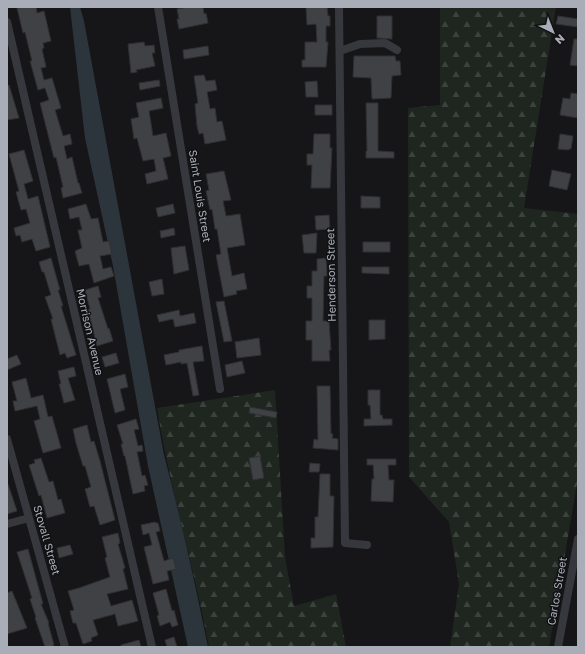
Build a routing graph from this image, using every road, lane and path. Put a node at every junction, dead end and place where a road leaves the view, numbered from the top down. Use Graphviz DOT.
graph roads {
  1 [pos="158,7"];
  2 [pos="339,7"];
  3 [pos="7,22"];
  4 [pos="397,50"];
  5 [pos="340,51"];
  6 [pos="220,389"];
  7 [pos="7,439"];
  8 [pos="29,518"];
  9 [pos="7,524"];
  10 [pos="578,539"];
  11 [pos="367,545"];
  12 [pos="65,647"];
  13 [pos="152,647"];
  14 [pos="558,647"];
  1 -- 6 [label="street, Saint Louis Street"];
  2 -- 5 [label="street, Henderson Street"];
  3 -- 13 [label="street, Morrison Avenue"];
  4 -- 5 [label="street"];
  5 -- 11 [label="street, Henderson Street"];
  7 -- 8 [label="street, Stovall Street"];
  8 -- 9 [label="street"];
  8 -- 12 [label="street, Stovall Street"];
  10 -- 14 [label="street, Carlos Street"];
}
